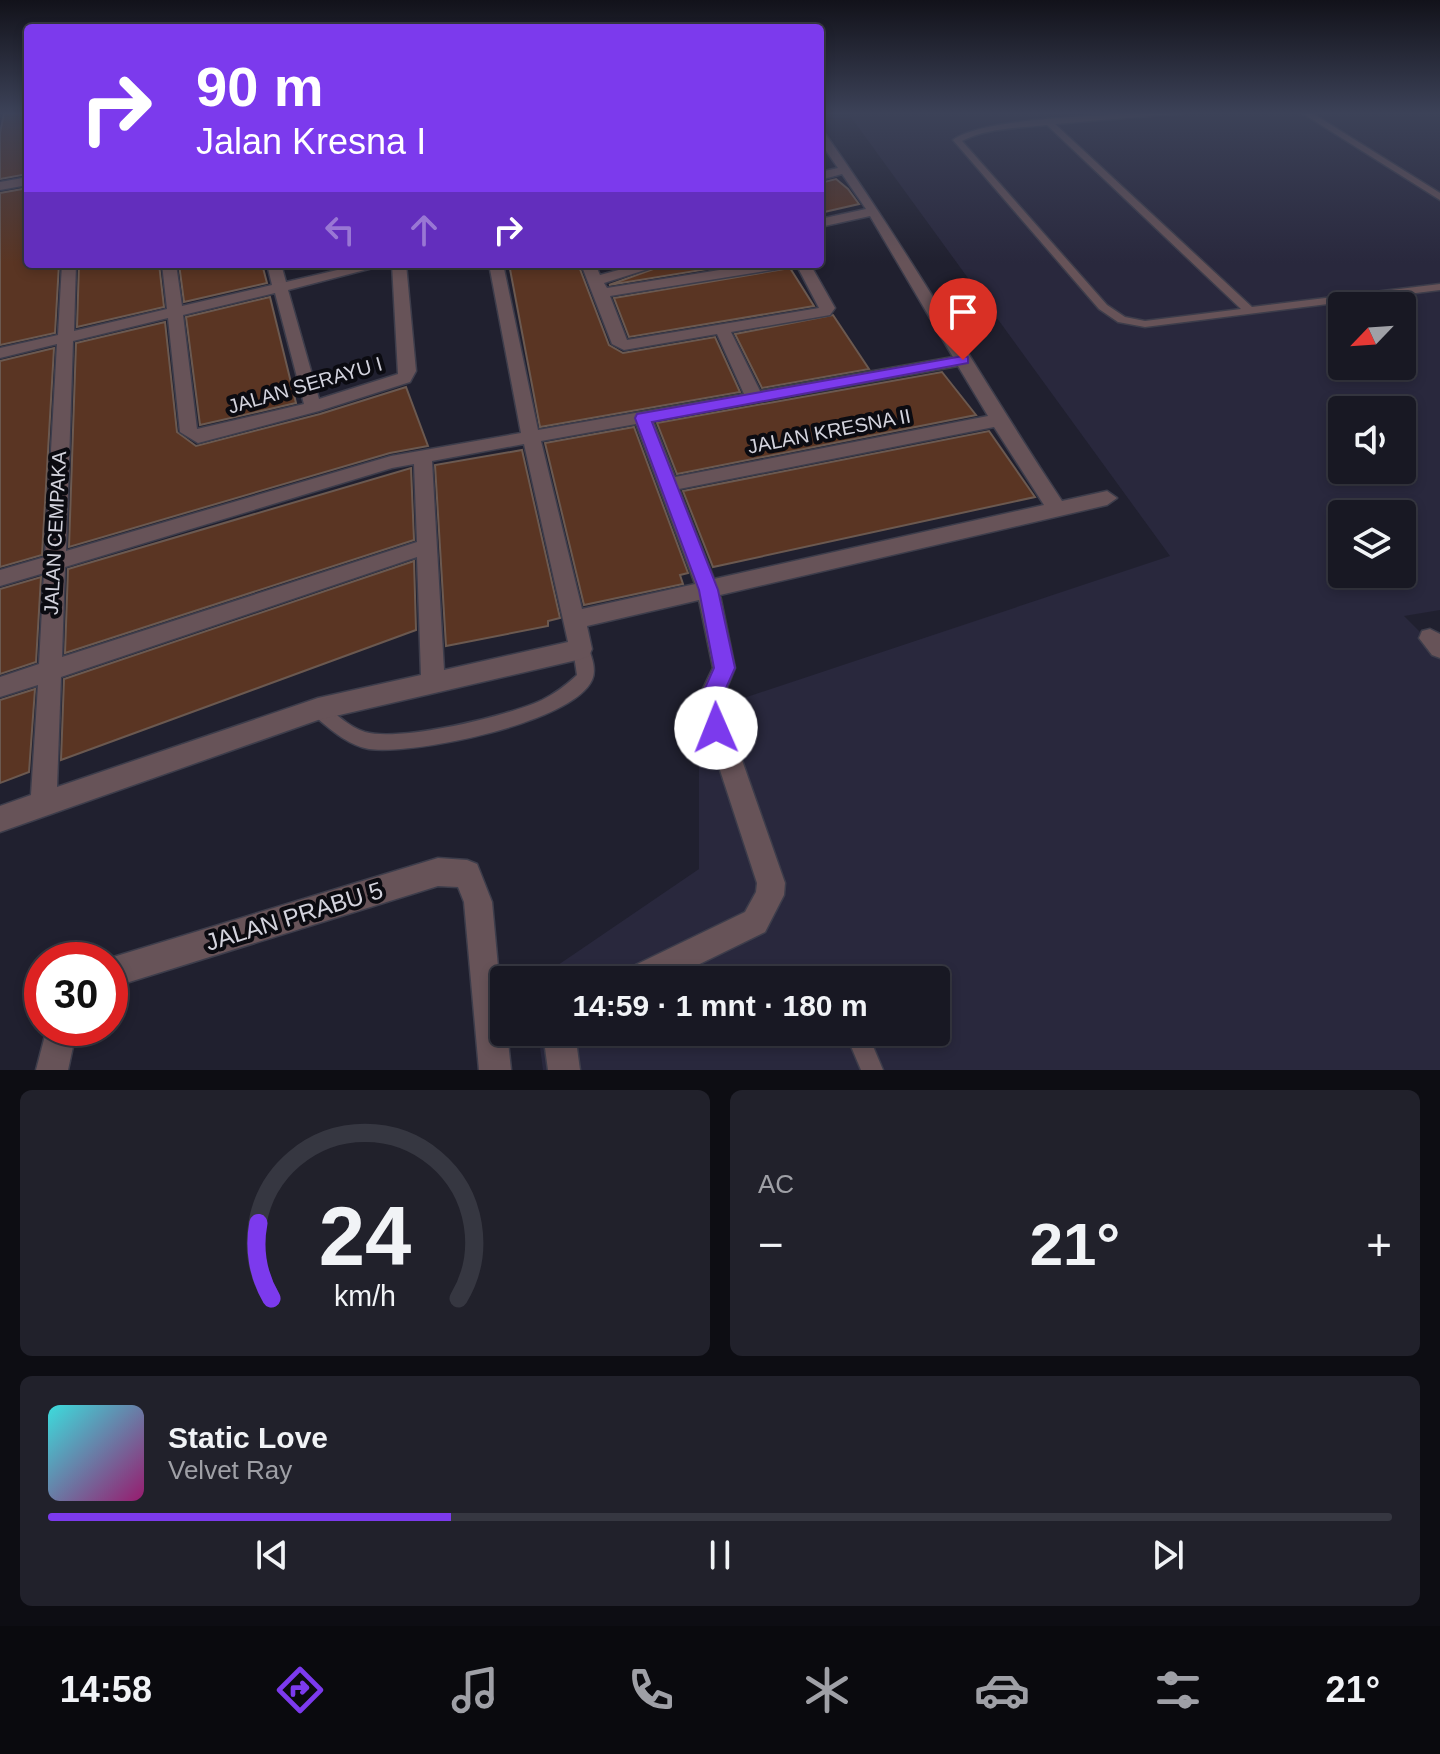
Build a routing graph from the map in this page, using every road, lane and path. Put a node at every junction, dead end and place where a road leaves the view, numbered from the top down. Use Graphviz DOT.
graph roads {
  1 [pos="839,163"];
  2 [pos="977,163"];
  3 [pos="1092,163"];
  4 [pos="1386,163"];
  5 [pos="844,170"];
  6 [pos="824,175"];
  7 [pos="24,182"];
  8 [pos="0,186"];
  9 [pos="1440,197"];
  10 [pos="874,211"];
  11 [pos="824,222"];
  12 [pos="69,268"];
  13 [pos="169,268"];
  14 [pos="275,268"];
  15 [pos="364,268"];
  16 [pos="399,268"];
  17 [pos="497,268"];
  18 [pos="590,268"];
  19 [pos="647,268"];
  20 [pos="751,268"];
  21 [pos="805,268"];
  22 [pos="600,286"];
  23 [pos="1440,287"];
  24 [pos="280,288"];
  25 [pos="1250,311"];
  26 [pos="173,313"];
  27 [pos="722,329"];
  28 [pos="65,338"];
  29 [pos="0,353"];
  30 [pos="963,360"];
  31 [pos="755,399"];
  32 [pos="313,407"];
  33 [pos="643,418"];
  34 [pos="999,420"];
  35 [pos="531,437"];
  36 [pos="423,457"];
  37 [pos="667,485"];
  38 [pos="1107,498"];
  39 [pos="1057,509"];
  40 [pos="427,546"];
  41 [pos="54,561"];
  42 [pos="0,578"];
  43 [pos="708,590"];
  44 [pos="574,620"];
  45 [pos="581,649"];
  46 [pos="49,671"];
  47 [pos="433,682"];
  48 [pos="0,687"];
  49 [pos="318,709"];
  50 [pos="44,802"];
  51 [pos="0,819"];
  52 [pos="665,966"];
  53 [pos="128,967"];
  54 [pos="58,1046"];
  55 [pos="562,1046"];
  56 [pos="862,1046"];
  57 [pos="52,1070"];
  58 [pos="495,1070"];
  59 [pos="564,1070"];
  60 [pos="872,1070"];
  1 -- 5 [label="street"];
  2 -- 25 [label="lane"];
  3 -- 25 [label="lane"];
  4 -- 9 [label="lane"];
  5 -- 6 [label="street"];
  5 -- 10 [label="street"];
  7 -- 8 [label="street"];
  10 -- 11 [label="street"];
  10 -- 30 [label="street"];
  12 -- 28 [label="street, JALAN CEMPAKA"];
  13 -- 26 [label="street"];
  14 -- 24 [label="street"];
  15 -- 24 [label="street"];
  16 -- 32 [label="street, JALAN SERAYU I"];
  17 -- 35 [label="street"];
  18 -- 22 [label="street"];
  19 -- 22 [label="street"];
  20 -- 22 [label="street"];
  21 -- 27 [label="street"];
  22 -- 27 [label="street"];
  23 -- 25 [label="lane"];
  24 -- 26 [label="street"];
  24 -- 32 [label="street"];
  26 -- 28 [label="street"];
  26 -- 32 [label="street, JALAN SERAYU I"];
  27 -- 31 [label="street"];
  28 -- 29 [label="street"];
  28 -- 41 [label="street, JALAN CEMPAKA"];
  30 -- 31 [label="street"];
  30 -- 34 [label="street"];
  31 -- 33 [label="street"];
  33 -- 35 [label="street"];
  33 -- 37 [label="street"];
  34 -- 37 [label="street, JALAN KRESNA II"];
  34 -- 39 [label="street"];
  35 -- 36 [label="street"];
  35 -- 44 [label="street"];
  36 -- 40 [label="street"];
  36 -- 41 [label="street"];
  37 -- 43 [label="street"];
  38 -- 39 [label="street"];
  39 -- 43 [label="street"];
  40 -- 46 [label="street"];
  40 -- 47 [label="street"];
  41 -- 42 [label="street"];
  41 -- 46 [label="street, JALAN CEMPAKA"];
  43 -- 44 [label="street"];
  43 -- 52 [label="street"];
  44 -- 45 [label="street"];
  45 -- 47 [label="street"];
  45 -- 49 [label="lane"];
  46 -- 48 [label="street"];
  46 -- 50 [label="street, JALAN CEMPAKA"];
  47 -- 49 [label="street"];
  49 -- 50 [label="street"];
  50 -- 51 [label="street"];
  53 -- 58 [label="street, JALAN PRABU 5"];
  54 -- 57 [label="street"];
  55 -- 59 [label="street"];
  56 -- 60 [label="lane"];
}
